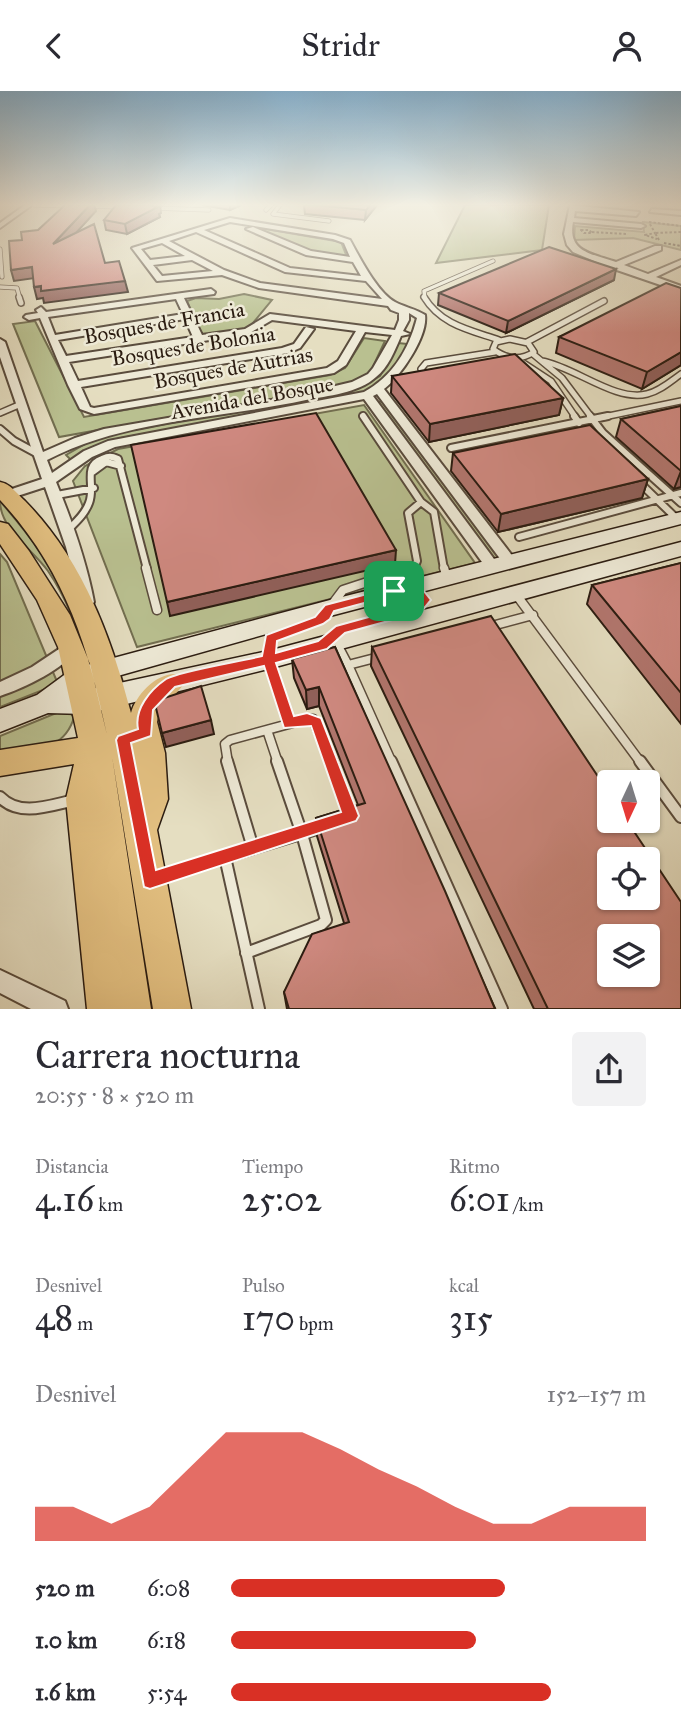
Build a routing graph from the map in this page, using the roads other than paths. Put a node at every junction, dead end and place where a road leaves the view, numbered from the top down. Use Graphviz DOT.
graph roads {
  1 [pos="136,248"];
  2 [pos="161,248"];
  3 [pos="177,248"];
  4 [pos="239,248"];
  5 [pos="296,248"];
  6 [pos="350,248"];
  7 [pos="574,248"];
  8 [pos="649,248"];
  9 [pos="0,249"];
  10 [pos="195,257"];
  11 [pos="181,258"];
  12 [pos="355,260"];
  13 [pos="493,261"];
  14 [pos="681,262"];
  15 [pos="147,263"];
  16 [pos="614,266"];
  17 [pos="225,271"];
  18 [pos="211,273"];
  19 [pos="2,277"];
  20 [pos="648,277"];
  21 [pos="369,279"];
  22 [pos="0,287"];
  23 [pos="681,289"];
  24 [pos="211,292"];
  25 [pos="179,297"];
  26 [pos="604,301"];
  27 [pos="21,303"];
  28 [pos="397,308"];
  29 [pos="42,312"];
  30 [pos="188,316"];
  31 [pos="29,317"];
  32 [pos="265,319"];
  33 [pos="309,328"];
  34 [pos="360,332"];
  35 [pos="396,336"];
  36 [pos="52,338"];
  37 [pos="199,338"];
  38 [pos="414,339"];
  39 [pos="499,341"];
  40 [pos="0,342"];
  41 [pos="527,342"];
  42 [pos="495,352"];
  43 [pos="533,354"];
  44 [pos="515,358"];
  45 [pos="62,360"];
  46 [pos="541,361"];
  47 [pos="535,369"];
  48 [pos="681,374"];
  49 [pos="530,378"];
  50 [pos="428,380"];
  51 [pos="73,385"];
  52 [pos="373,392"];
  53 [pos="554,398"];
  54 [pos="681,401"];
  55 [pos="21,404"];
  56 [pos="565,404"];
  57 [pos="0,412"];
  58 [pos="363,416"];
  59 [pos="592,419"];
  60 [pos="579,422"];
  61 [pos="0,429"];
  62 [pos="585,429"];
  63 [pos="452,448"];
  64 [pos="39,456"];
  65 [pos="49,481"];
  66 [pos="638,481"];
  67 [pos="94,488"];
  68 [pos="4,491"];
  69 [pos="681,493"];
  70 [pos="57,495"];
  71 [pos="672,495"];
  72 [pos="657,499"];
  73 [pos="421,502"];
  74 [pos="680,516"];
  75 [pos="0,529"];
  76 [pos="68,530"];
  77 [pos="519,537"];
  78 [pos="681,549"];
  79 [pos="501,563"];
  80 [pos="447,577"];
  81 [pos="394,591"];
  82 [pos="515,593"];
  83 [pos="330,608"];
  84 [pos="157,610"];
  85 [pos="88,614"];
  86 [pos="533,615"];
  87 [pos="480,630"];
  88 [pos="329,643"];
  89 [pos="71,647"];
  90 [pos="388,654"];
  91 [pos="268,660"];
  92 [pos="348,665"];
  93 [pos="171,683"];
  94 [pos="97,686"];
  95 [pos="0,689"];
  96 [pos="0,721"];
  97 [pos="289,724"];
  98 [pos="267,730"];
  99 [pos="121,740"];
  100 [pos="0,763"];
  101 [pos="0,797"];
  102 [pos="82,799"];
  103 [pos="681,817"];
  104 [pos="302,834"];
  105 [pos="253,848"];
  106 [pos="225,857"];
  107 [pos="150,881"];
  108 [pos="246,953"];
  109 [pos="0,981"];
  110 [pos="57,1009"];
  111 [pos="106,1009"];
  112 [pos="132,1009"];
  113 [pos="172,1009"];
  114 [pos="259,1009"];
  115 [pos="502,1009"];
  1 -- 15 [label="street"];
  2 -- 11 [label="street"];
  3 -- 10 [label="street"];
  4 -- 21 [label="street"];
  5 -- 12 [label="street"];
  6 -- 12 [label="street"];
  7 -- 16 [label="street"];
  8 -- 16 [label="street"];
  9 -- 19 [label="lane"];
  10 -- 11 [label="street"];
  10 -- 17 [label="street"];
  11 -- 15 [label="street"];
  11 -- 18 [label="street"];
  12 -- 21 [label="street"];
  13 -- 39 [label="lane"];
  14 -- 20 [label="street"];
  15 -- 18 [label="street"];
  16 -- 20 [label="street"];
  17 -- 18 [label="street"];
  17 -- 28 [label="street"];
  18 -- 28 [label="street"];
  20 -- 23 [label="street"];
  21 -- 28 [label="street"];
  22 -- 27 [label="lane"];
  24 -- 25 [label="street"];
  25 -- 29 [label="street"];
  25 -- 30 [label="street"];
  26 -- 41 [label="lane"];
  28 -- 35 [label="street, Avenida del Bosque"];
  28 -- 38 [label="street"];
  29 -- 31 [label="street"];
  29 -- 36 [label="street"];
  30 -- 36 [label="street"];
  30 -- 37 [label="street"];
  32 -- 33 [label="street"];
  32 -- 34 [label="street"];
  32 -- 37 [label="street, Bosques de Francia"];
  33 -- 34 [label="street"];
  33 -- 51 [label="street, Bosques de Bolonia"];
  34 -- 35 [label="street"];
  34 -- 51 [label="street, Bosques de Autrias"];
  35 -- 38 [label="street"];
  35 -- 64 [label="street, Avenida del Bosque"];
  36 -- 45 [label="street"];
  37 -- 45 [label="street, Bosques de Francia"];
  38 -- 52 [label="street"];
  39 -- 41 [label="lane"];
  39 -- 42 [label="lane"];
  40 -- 55 [label="street"];
  41 -- 43 [label="lane"];
  42 -- 44 [label="lane"];
  42 -- 50 [label="lane"];
  43 -- 44 [label="lane"];
  43 -- 46 [label="lane"];
  44 -- 47 [label="lane"];
  45 -- 51 [label="street"];
  46 -- 48 [label="lane"];
  46 -- 59 [label="lane"];
  47 -- 49 [label="lane"];
  47 -- 56 [label="lane"];
  52 -- 65 [label="street, Avenida del Bosque"];
  52 -- 79 [label="street"];
  53 -- 56 [label="lane"];
  54 -- 59 [label="lane"];
  55 -- 57 [label="lane"];
  55 -- 64 [label="street"];
  56 -- 60 [label="lane"];
  58 -- 73 [label="lane"];
  59 -- 60 [label="lane"];
  59 -- 71 [label="lane"];
  60 -- 62 [label="lane"];
  60 -- 63 [label="lane"];
  61 -- 64 [label="lane"];
  64 -- 65 [label="street"];
  65 -- 68 [label="street, Avenida del Bosque"];
  65 -- 70 [label="street"];
  66 -- 72 [label="lane"];
  67 -- 70 [label="lane"];
  67 -- 76 [label="lane"];
  67 -- 84 [label="lane"];
  68 -- 85 [label="main road"];
  69 -- 71 [label="lane"];
  70 -- 76 [label="street"];
  71 -- 72 [label="lane"];
  71 -- 74 [label="lane"];
  72 -- 74 [label="lane"];
  72 -- 77 [label="lane"];
  73 -- 80 [label="lane"];
  73 -- 83 [label="lane"];
  74 -- 79 [label="main road"];
  75 -- 89 [label="main road"];
  76 -- 85 [label="street"];
  78 -- 82 [label="main road"];
  79 -- 80 [label="main road"];
  80 -- 81 [label="main road"];
  81 -- 83 [label="main road"];
  81 -- 88 [label="main road"];
  82 -- 86 [label="lane"];
  82 -- 88 [label="main road"];
  83 -- 91 [label="main road"];
  83 -- 94 [label="main road"];
  85 -- 94 [label="main road"];
  86 -- 87 [label="lane"];
  86 -- 103 [label="lane"];
  88 -- 91 [label="main road"];
  88 -- 92 [label="lane"];
  89 -- 94 [label="main road"];
  89 -- 95 [label="street"];
  90 -- 92 [label="lane"];
  91 -- 93 [label="main road"];
  91 -- 97 [label="lane"];
  92 -- 115 [label="lane"];
  93 -- 94 [label="main road"];
  93 -- 99 [label="main road"];
  94 -- 96 [label="main road"];
  94 -- 99 [label="main road"];
  97 -- 98 [label="lane"];
  97 -- 104 [label="lane"];
  98 -- 104 [label="lane"];
  98 -- 105 [label="lane"];
  99 -- 100 [label="main road"];
  99 -- 102 [label="main road"];
  99 -- 107 [label="main road"];
  99 -- 112 [label="main road"];
  101 -- 102 [label="lane"];
  102 -- 111 [label="main road"];
  104 -- 105 [label="lane"];
  104 -- 108 [label="lane"];
  105 -- 106 [label="lane"];
  106 -- 107 [label="lane"];
  106 -- 108 [label="lane"];
  107 -- 113 [label="main road"];
  108 -- 114 [label="lane"];
  109 -- 110 [label="street"];
}
